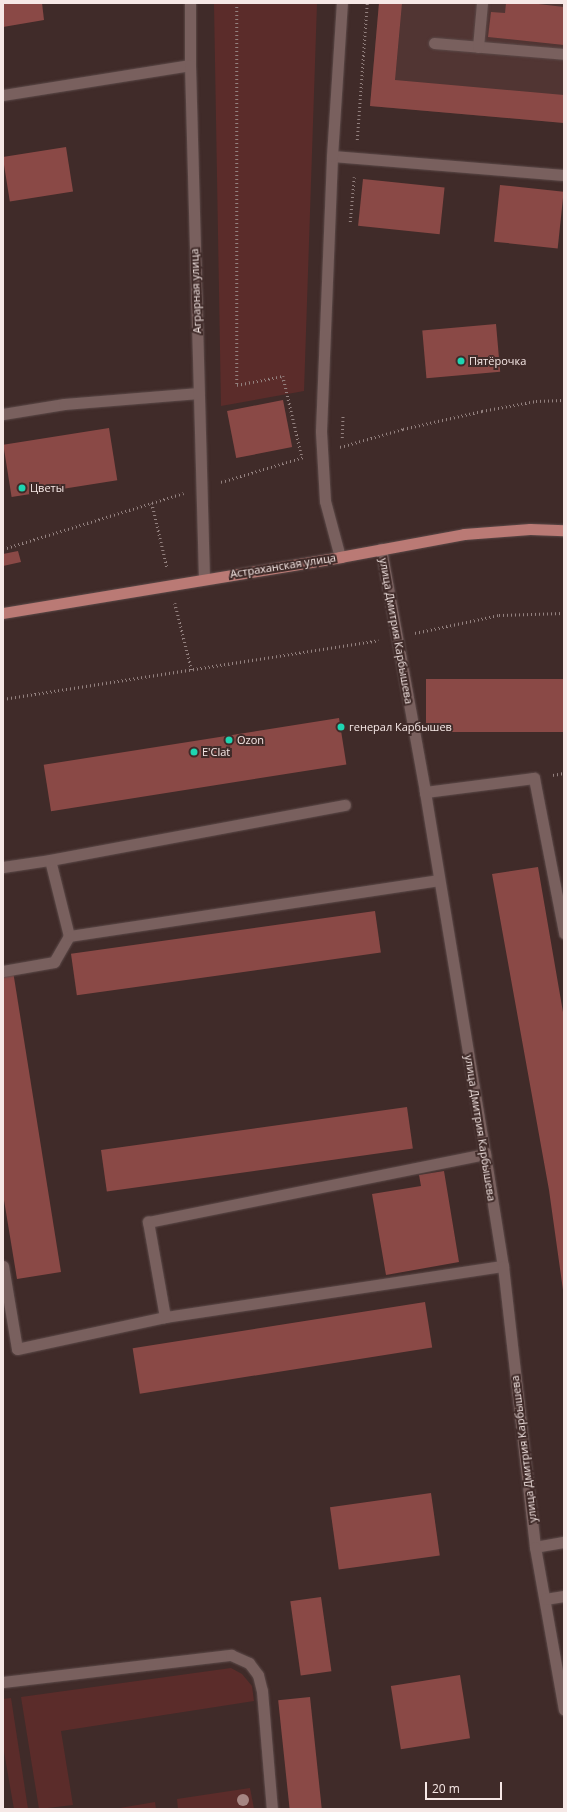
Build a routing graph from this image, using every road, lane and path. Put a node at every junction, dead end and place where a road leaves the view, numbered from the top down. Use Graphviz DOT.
graph roads {
  1 [pos="190,3"];
  2 [pos="237,3"];
  3 [pos="342,3"];
  4 [pos="367,3"];
  5 [pos="482,3"];
  6 [pos="434,43"];
  7 [pos="478,47"];
  8 [pos="564,54"];
  9 [pos="190,65"];
  10 [pos="3,95"];
  11 [pos="357,141"];
  12 [pos="332,156"];
  13 [pos="355,172"];
  14 [pos="564,175"];
  15 [pos="350,228"];
  16 [pos="199,393"];
  17 [pos="564,400"];
  18 [pos="343,407"];
  19 [pos="3,414"];
  20 [pos="342,446"];
  21 [pos="322,452"];
  22 [pos="302,457"];
  23 [pos="202,487"];
  24 [pos="564,530"];
  25 [pos="3,549"];
  26 [pos="380,549"];
  27 [pos="340,557"];
  28 [pos="204,579"];
  29 [pos="564,613"];
  30 [pos="3,614"];
  31 [pos="397,637"];
  32 [pos="3,699"];
  33 [pos="425,792"];
  34 [pos="345,805"];
  35 [pos="50,860"];
  36 [pos="3,867"];
  37 [pos="439,880"];
  38 [pos="564,933"];
  39 [pos="69,936"];
  40 [pos="3,971"];
  41 [pos="485,1154"];
  42 [pos="3,1266"];
  43 [pos="502,1266"];
  44 [pos="165,1317"];
  45 [pos="564,1542"];
  46 [pos="535,1547"];
  47 [pos="564,1596"];
  48 [pos="545,1599"];
  49 [pos="3,1682"];
  50 [pos="564,1709"];
  51 [pos="272,1809"];
  1 -- 9 [label="street, Аграрная улица"];
  2 -- 22 [label="path"];
  3 -- 12 [label="street"];
  4 -- 11 [label="path"];
  5 -- 7 [label="street"];
  6 -- 7 [label="street"];
  7 -- 8 [label="street"];
  9 -- 10 [label="street"];
  9 -- 16 [label="street, Аграрная улица"];
  12 -- 14 [label="street"];
  12 -- 21 [label="street"];
  13 -- 15 [label="path"];
  16 -- 19 [label="street"];
  16 -- 23 [label="street, Аграрная улица"];
  17 -- 20 [label="path"];
  18 -- 20 [label="path"];
  20 -- 21 [label="path"];
  21 -- 22 [label="path"];
  21 -- 27 [label="street"];
  22 -- 23 [label="path"];
  23 -- 25 [label="path"];
  23 -- 28 [label="street, Аграрная улица"];
  24 -- 26 [label="main road, Астраханская улица"];
  26 -- 27 [label="main road, Астраханская улица"];
  26 -- 31 [label="street, улица Дмитрия Карбышева"];
  27 -- 28 [label="main road, Астраханская улица"];
  28 -- 30 [label="main road, Астраханская улица"];
  29 -- 31 [label="path"];
  31 -- 32 [label="path"];
  31 -- 33 [label="street, улица Дмитрия Карбышева"];
  33 -- 37 [label="street, улица Дмитрия Карбышева"];
  33 -- 38 [label="street"];
  34 -- 35 [label="street"];
  35 -- 36 [label="street"];
  35 -- 39 [label="street"];
  37 -- 39 [label="street"];
  37 -- 41 [label="street, улица Дмитрия Карбышева"];
  39 -- 40 [label="street"];
  41 -- 43 [label="street, улица Дмитрия Карбышева"];
  41 -- 44 [label="street"];
  42 -- 44 [label="street"];
  43 -- 44 [label="street"];
  43 -- 46 [label="street, улица Дмитрия Карбышева"];
  45 -- 46 [label="street"];
  46 -- 48 [label="street, улица Дмитрия Карбышева"];
  47 -- 48 [label="street"];
  48 -- 50 [label="street, улица Дмитрия Карбышева"];
  49 -- 51 [label="street"];
}
